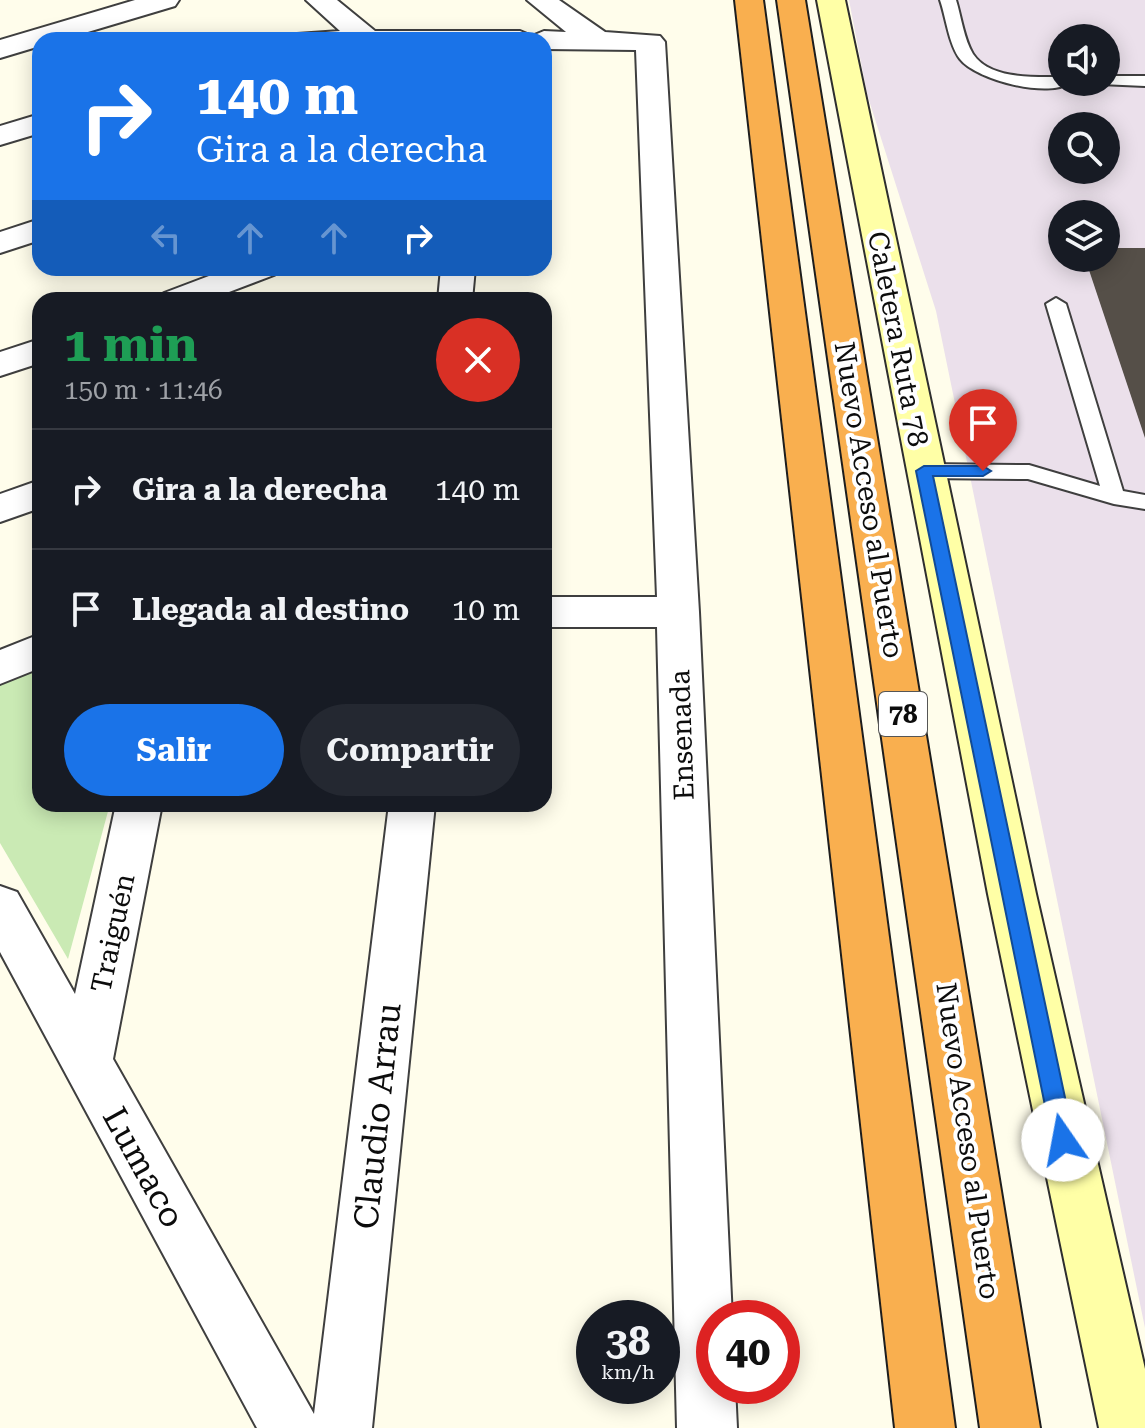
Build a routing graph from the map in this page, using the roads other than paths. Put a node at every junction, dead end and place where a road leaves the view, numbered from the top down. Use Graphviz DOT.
graph roads {
  1 [pos="165,0"];
  2 [pos="320,0"];
  3 [pos="541,0"];
  4 [pos="749,0"];
  5 [pos="791,0"];
  6 [pos="831,0"];
  7 [pos="948,0"];
  8 [pos="130,4"];
  9 [pos="49,32"];
  10 [pos="359,32"];
  11 [pos="32,38"];
  12 [pos="552,40"];
  13 [pos="598,41"];
  14 [pos="0,49"];
  15 [pos="1048,81"];
  16 [pos="1120,81"];
  17 [pos="1145,81"];
  18 [pos="32,126"];
  19 [pos="0,136"];
  20 [pos="32,232"];
  21 [pos="0,243"];
  22 [pos="240,276"];
  23 [pos="198,292"];
  24 [pos="1056,304"];
  25 [pos="32,353"];
  26 [pos="0,365"];
  27 [pos="924,471"];
  28 [pos="32,496"];
  29 [pos="1114,497"];
  30 [pos="1145,502"];
  31 [pos="0,509"];
  32 [pos="552,612"];
  33 [pos="678,612"];
  34 [pos="32,654"];
  35 [pos="0,668"];
  36 [pos="137,812"];
  37 [pos="411,812"];
  38 [pos="0,906"];
  39 [pos="86,1063"];
  40 [pos="290,1428"];
  41 [pos="342,1428"];
  42 [pos="707,1428"];
  43 [pos="925,1428"];
  44 [pos="1010,1428"];
  45 [pos="1129,1428"];
  1 -- 8 [label="street"];
  2 -- 10 [label="street"];
  3 -- 13 [label="street"];
  4 -- 43 [label="highway, Nuevo Acceso al Puerto / 78"];
  5 -- 44 [label="highway, Nuevo Acceso al Puerto / 78"];
  6 -- 27 [label="street, Caletera Ruta 78"];
  7 -- 15 [label="lane"];
  8 -- 9 [label="street"];
  11 -- 14 [label="street"];
  12 -- 13 [label="street"];
  13 -- 33 [label="street, Ensenada"];
  16 -- 17 [label="lane"];
  18 -- 19 [label="street"];
  20 -- 21 [label="street"];
  22 -- 23 [label="street"];
  24 -- 29 [label="lane"];
  25 -- 26 [label="street"];
  27 -- 29 [label="lane"];
  27 -- 45 [label="street, Caletera Ruta 78"];
  28 -- 31 [label="street"];
  29 -- 30 [label="lane"];
  32 -- 33 [label="street"];
  33 -- 42 [label="street, Ensenada"];
  34 -- 35 [label="street"];
  36 -- 39 [label="street, Traiguén"];
  37 -- 41 [label="street, Claudio Arrau"];
  38 -- 39 [label="street, Lumaco"];
  39 -- 40 [label="street, Lumaco"];
}
